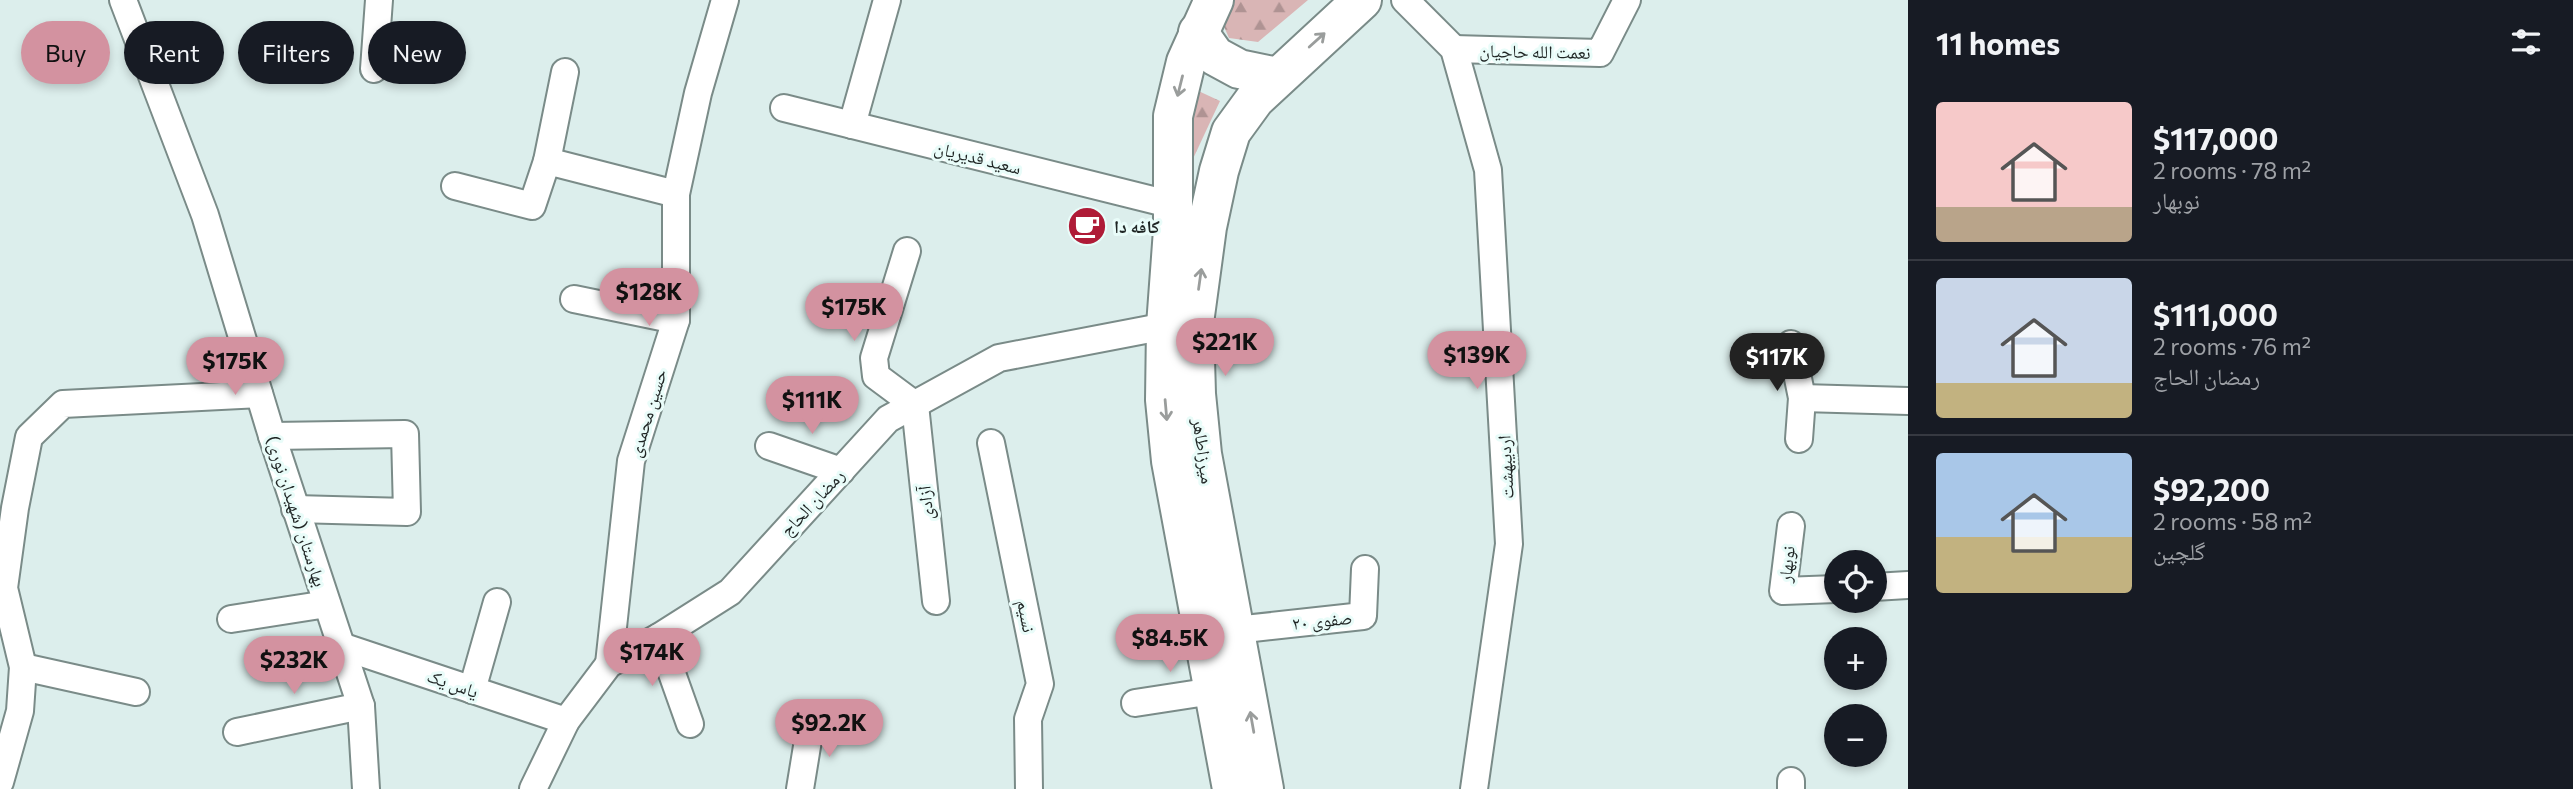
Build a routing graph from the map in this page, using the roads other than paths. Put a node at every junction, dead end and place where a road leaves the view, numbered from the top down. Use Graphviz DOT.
graph roads {
  1 [pos="124,0"];
  2 [pos="379,0"];
  3 [pos="725,0"];
  4 [pos="887,0"];
  5 [pos="1362,0"];
  6 [pos="1405,0"];
  7 [pos="1627,0"];
  8 [pos="1206,16"];
  9 [pos="377,21"];
  10 [pos="1454,49"];
  11 [pos="565,72"];
  12 [pos="1278,77"];
  13 [pos="784,108"];
  14 [pos="852,125"];
  15 [pos="547,161"];
  16 [pos="455,186"];
  17 [pos="677,194"];
  18 [pos="1173,205"];
  19 [pos="907,251"];
  20 [pos="574,299"];
  21 [pos="676,320"];
  22 [pos="1166,326"];
  23 [pos="1791,344"];
  24 [pos="259,394"];
  25 [pos="1802,398"];
  26 [pos="1908,401"];
  27 [pos="915,405"];
  28 [pos="272,436"];
  29 [pos="1799,439"];
  30 [pos="991,443"];
  31 [pos="769,446"];
  32 [pos="841,471"];
  33 [pos="296,509"];
  34 [pos="1791,526"];
  35 [pos="1365,569"];
  36 [pos="1908,585"];
  37 [pos="1887,586"];
  38 [pos="1824,590"];
  39 [pos="936,601"];
  40 [pos="497,602"];
  41 [pos="327,604"];
  42 [pos="230,619"];
  43 [pos="1235,629"];
  44 [pos="659,637"];
  45 [pos="341,646"];
  46 [pos="609,664"];
  47 [pos="23,667"];
  48 [pos="472,690"];
  49 [pos="1213,691"];
  50 [pos="136,692"];
  51 [pos="1135,703"];
  52 [pos="361,706"];
  53 [pos="566,721"];
  54 [pos="811,722"];
  55 [pos="690,724"];
  56 [pos="237,732"];
  57 [pos="0,782"];
  58 [pos="366,789"];
  59 [pos="533,789"];
  60 [pos="800,789"];
  61 [pos="1030,789"];
  62 [pos="1232,789"];
  63 [pos="1264,789"];
  64 [pos="1474,789"];
  1 -- 24 [label="street, بهارستان (شهیدان نوری)"];
  2 -- 9 [label="street"];
  3 -- 17 [label="street, حسین محمدی"];
  4 -- 14 [label="street"];
  12 -- 5 [label="main road, میرزاطاهر, one-way"];
  6 -- 10 [label="street, اردیبهشت"];
  7 -- 10 [label="street, نعمت الله حاجیان"];
  8 -- 12 [label="main road"];
  8 -- 18 [label="main road, میرزاطاهر, one-way"];
  10 -- 64 [label="street, اردیبهشت"];
  11 -- 15 [label="street"];
  43 -- 12 [label="main road, میرزاطاهر, one-way"];
  13 -- 14 [label="street, سعید قدیریان"];
  14 -- 18 [label="street, سعید قدیریان"];
  15 -- 16 [label="street"];
  15 -- 17 [label="street"];
  17 -- 21 [label="street, حسین محمدی"];
  18 -- 22 [label="main road, میرزاطاهر"];
  19 -- 27 [label="street"];
  20 -- 21 [label="street"];
  21 -- 46 [label="street, حسین محمدی"];
  22 -- 27 [label="street, رمضان الحاج"];
  22 -- 49 [label="main road, میرزاطاهر, one-way"];
  23 -- 25 [label="street"];
  24 -- 28 [label="street, بهارستان (شهیدان نوری)"];
  24 -- 47 [label="street"];
  25 -- 26 [label="street"];
  25 -- 29 [label="street"];
  27 -- 32 [label="street, رمضان الحاج"];
  27 -- 39 [label="street, آزادی"];
  28 -- 33 [label="street, بهارستان (شهیدان نوری)"];
  28 -- 33 [label="street"];
  30 -- 61 [label="street, نسیم"];
  31 -- 32 [label="street"];
  32 -- 44 [label="street, رمضان الحاج"];
  33 -- 41 [label="street, بهارستان (شهیدان نوری)"];
  34 -- 38 [label="street, نوبهار"];
  35 -- 43 [label="street, صفوی ۲۰"];
  36 -- 37 [label="street"];
  40 -- 48 [label="street"];
  41 -- 42 [label="street"];
  41 -- 45 [label="street, بهارستان (شهیدان نوری)"];
  63 -- 43 [label="main road, میرزاطاهر, one-way"];
  44 -- 46 [label="street, رمضان الحاج"];
  44 -- 55 [label="street"];
  45 -- 48 [label="street, یاس یک"];
  45 -- 52 [label="street, بهارستان (شهیدان نوری)"];
  46 -- 53 [label="street, رمضان الحاج"];
  47 -- 50 [label="street"];
  47 -- 57 [label="street"];
  48 -- 53 [label="street, یاس یک"];
  49 -- 51 [label="street"];
  49 -- 62 [label="main road, میرزاطاهر"];
  52 -- 56 [label="street"];
  52 -- 58 [label="street, بهارستان (شهیدان نوری)"];
  53 -- 59 [label="street, رمضان الحاج"];
  54 -- 60 [label="street"];
}
